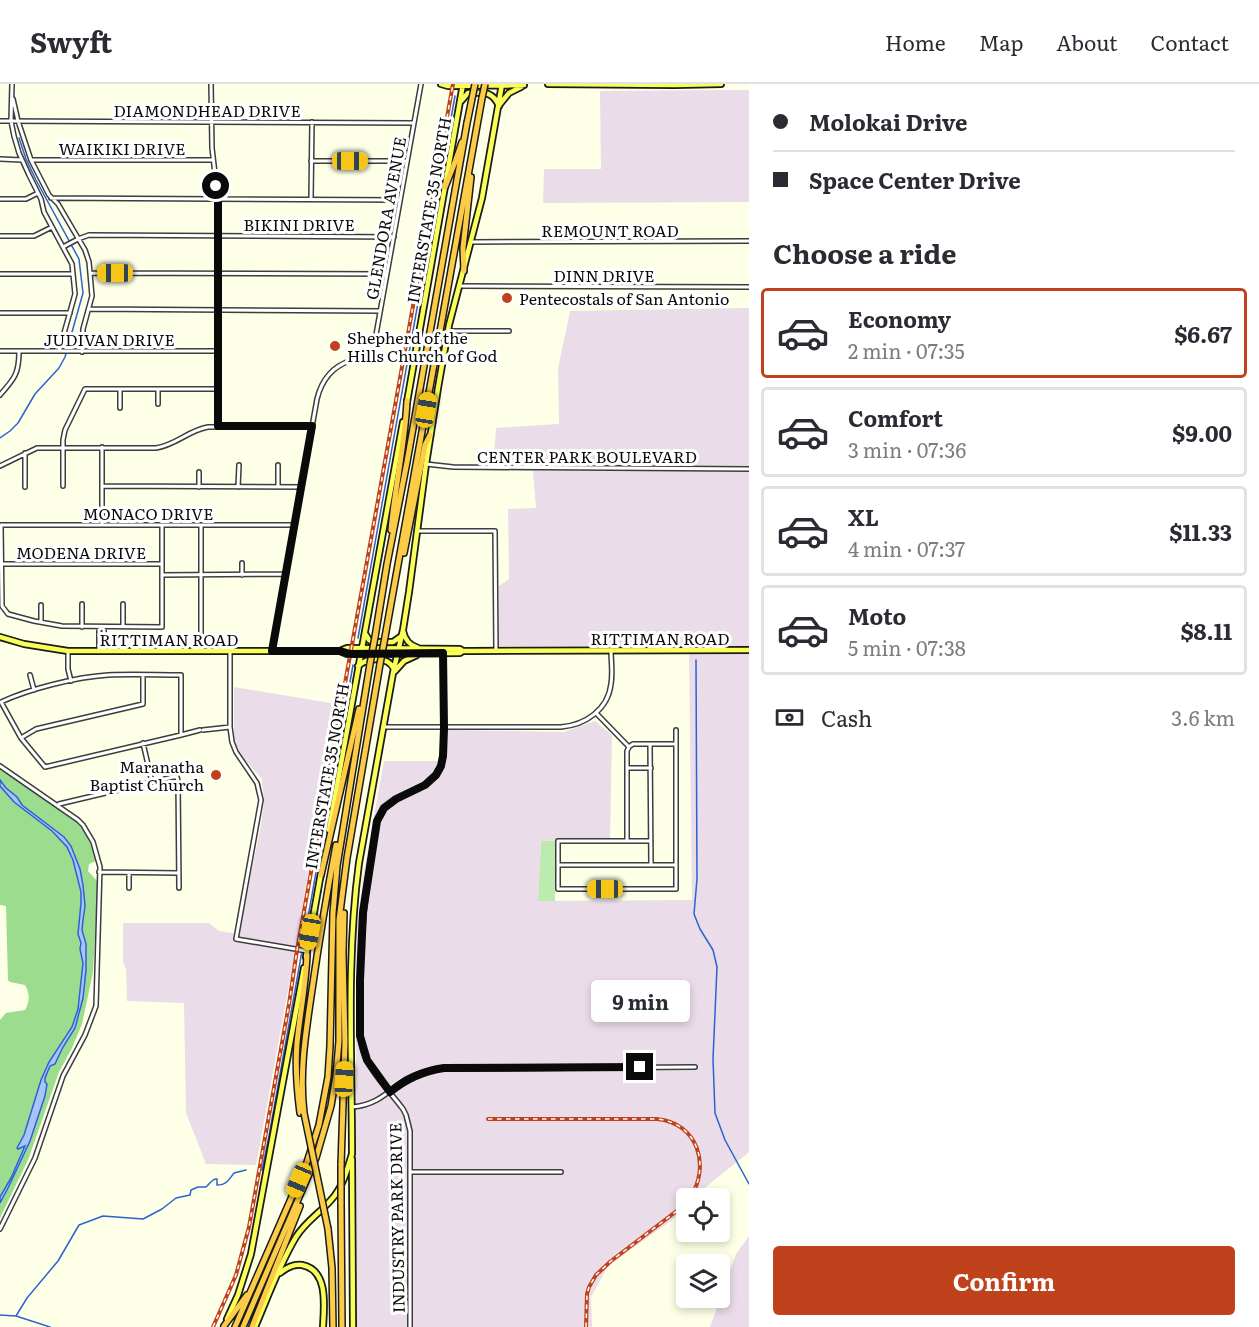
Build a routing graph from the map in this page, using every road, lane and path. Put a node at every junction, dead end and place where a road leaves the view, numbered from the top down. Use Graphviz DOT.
graph roads {
  1 [pos="12,84"];
  2 [pos="211,84"];
  3 [pos="421,84"];
  4 [pos="441,84"];
  5 [pos="474,84"];
  6 [pos="485,84"];
  7 [pos="548,84"];
  8 [pos="716,84"];
  9 [pos="721,84"];
  10 [pos="463,85"];
  11 [pos="502,85"];
  12 [pos="525,85"];
  13 [pos="448,86"];
  14 [pos="12,98"];
  15 [pos="482,100"];
  16 [pos="460,102"];
  17 [pos="499,106"];
  18 [pos="0,121"];
  19 [pos="11,121"];
  20 [pos="18,121"];
  21 [pos="212,122"];
  22 [pos="312,123"];
  23 [pos="414,123"];
  24 [pos="467,123"];
  25 [pos="0,159"];
  26 [pos="21,159"];
  27 [pos="30,160"];
  28 [pos="213,160"];
  29 [pos="311,161"];
  30 [pos="407,161"];
  31 [pos="445,187"];
  32 [pos="38,193"];
  33 [pos="51,198"];
  34 [pos="0,199"];
  35 [pos="218,199"];
  36 [pos="311,199"];
  37 [pos="400,200"];
  38 [pos="52,226"];
  39 [pos="0,236"];
  40 [pos="219,236"];
  41 [pos="394,237"];
  42 [pos="78,238"];
  43 [pos="472,242"];
  44 [pos="749,242"];
  45 [pos="65,246"];
  46 [pos="464,271"];
  47 [pos="90,273"];
  48 [pos="218,273"];
  49 [pos="0,274"];
  50 [pos="73,274"];
  51 [pos="387,274"];
  52 [pos="459,286"];
  53 [pos="749,287"];
  54 [pos="89,309"];
  55 [pos="218,310"];
  56 [pos="380,311"];
  57 [pos="0,313"];
  58 [pos="70,313"];
  59 [pos="448,331"];
  60 [pos="509,331"];
  61 [pos="0,351"];
  62 [pos="19,351"];
  63 [pos="59,351"];
  64 [pos="218,351"];
  65 [pos="82,352"];
  66 [pos="372,357"];
  67 [pos="411,357"];
  68 [pos="120,389"];
  69 [pos="158,389"];
  70 [pos="218,389"];
  71 [pos="0,395"];
  72 [pos="407,400"];
  73 [pos="158,404"];
  74 [pos="76,407"];
  75 [pos="120,408"];
  76 [pos="81,409"];
  77 [pos="218,426"];
  78 [pos="312,426"];
  79 [pos="430,435"];
  80 [pos="102,447"];
  81 [pos="63,448"];
  82 [pos="26,453"];
  83 [pos="426,464"];
  84 [pos="239,465"];
  85 [pos="278,465"];
  86 [pos="0,466"];
  87 [pos="749,469"];
  88 [pos="199,472"];
  89 [pos="63,486"];
  90 [pos="102,486"];
  91 [pos="26,487"];
  92 [pos="199,487"];
  93 [pos="238,487"];
  94 [pos="278,487"];
  95 [pos="301,487"];
  96 [pos="1,525"];
  97 [pos="102,525"];
  98 [pos="162,525"];
  99 [pos="201,525"];
  100 [pos="294,525"];
  101 [pos="418,531"];
  102 [pos="1,549"];
  103 [pos="242,563"];
  104 [pos="1,564"];
  105 [pos="162,564"];
  106 [pos="387,564"];
  107 [pos="285,574"];
  108 [pos="162,575"];
  109 [pos="201,575"];
  110 [pos="242,575"];
  111 [pos="396,577"];
  112 [pos="82,604"];
  113 [pos="123,604"];
  114 [pos="41,605"];
  115 [pos="40,622"];
  116 [pos="123,626"];
  117 [pos="82,627"];
  118 [pos="102,627"];
  119 [pos="403,630"];
  120 [pos="365,632"];
  121 [pos="401,636"];
  122 [pos="1,639"];
  123 [pos="347,648"];
  124 [pos="611,650"];
  125 [pos="749,650"];
  126 [pos="68,651"];
  127 [pos="102,651"];
  128 [pos="201,651"];
  129 [pos="230,651"];
  130 [pos="272,651"];
  131 [pos="340,651"];
  132 [pos="361,651"];
  133 [pos="398,651"];
  134 [pos="422,651"];
  135 [pos="463,651"];
  136 [pos="496,651"];
  137 [pos="443,653"];
  138 [pos="351,654"];
  139 [pos="370,664"];
  140 [pos="358,666"];
  141 [pos="394,671"];
  142 [pos="30,675"];
  143 [pos="143,675"];
  144 [pos="71,681"];
  145 [pos="34,690"];
  146 [pos="1,702"];
  147 [pos="596,713"];
  148 [pos="383,726"];
  149 [pos="230,727"];
  150 [pos="444,728"];
  151 [pos="676,730"];
  152 [pos="181,735"];
  153 [pos="21,738"];
  154 [pos="143,744"];
  155 [pos="650,744"];
  156 [pos="676,744"];
  157 [pos="629,747"];
  158 [pos="354,761"];
  159 [pos="0,766"];
  160 [pos="627,768"];
  161 [pos="651,768"];
  162 [pos="152,782"];
  163 [pos="58,805"];
  164 [pos="627,841"];
  165 [pos="651,841"];
  166 [pos="558,865"];
  167 [pos="651,865"];
  168 [pos="676,865"];
  169 [pos="99,872"];
  170 [pos="129,873"];
  171 [pos="178,873"];
  172 [pos="321,875"];
  173 [pos="344,876"];
  174 [pos="129,888"];
  175 [pos="178,888"];
  176 [pos="304,952"];
  177 [pos="695,1067"];
  178 [pos="390,1092"];
  179 [pos="352,1107"];
  180 [pos="302,1113"];
  181 [pos="327,1125"];
  182 [pos="352,1154"];
  183 [pos="410,1172"];
  184 [pos="561,1172"];
  185 [pos="0,1229"];
  186 [pos="276,1277"];
  187 [pos="252,1289"];
  188 [pos="224,1327"];
  189 [pos="235,1327"];
  190 [pos="243,1327"];
  191 [pos="254,1327"];
  192 [pos="323,1327"];
  193 [pos="333,1327"];
  194 [pos="343,1327"];
  195 [pos="353,1327"];
  196 [pos="410,1327"];
  1 -- 14 [label="street"];
  2 -- 21 [label="street"];
  3 -- 23 [label="street, GLENDORA AVENUE"];
  4 -- 13 [label="main road"];
  5 -- 24 [label="highway, bridge"];
  6 -- 15 [label="highway, bridge"];
  7 -- 8 [label="main road"];
  8 -- 9 [label="main road"];
  10 -- 11 [label="main road"];
  10 -- 13 [label="main road"];
  10 -- 16 [label="main road, INTERSTATE 35 NORTH"];
  11 -- 12 [label="main road"];
  11 -- 17 [label="main road"];
  12 -- 17 [label="main road"];
  13 -- 16 [label="main road"];
  14 -- 19 [label="street"];
  14 -- 20 [label="street"];
  15 -- 46 [label="highway"];
  15 -- 111 [label="highway"];
  16 -- 17 [label="main road"];
  16 -- 31 [label="main road, INTERSTATE 35 NORTH"];
  17 -- 43 [label="main road"];
  18 -- 19 [label="street, DIAMONDHEAD DRIVE"];
  19 -- 20 [label="street, DIAMONDHEAD DRIVE"];
  19 -- 26 [label="street"];
  20 -- 21 [label="street, DIAMONDHEAD DRIVE"];
  20 -- 27 [label="street"];
  21 -- 22 [label="street, DIAMONDHEAD DRIVE"];
  21 -- 28 [label="street"];
  22 -- 23 [label="street, DIAMONDHEAD DRIVE"];
  22 -- 29 [label="street"];
  23 -- 30 [label="street, GLENDORA AVENUE"];
  24 -- 31 [label="highway"];
  24 -- 106 [label="highway"];
  25 -- 26 [label="street"];
  26 -- 32 [label="street"];
  27 -- 28 [label="street, WAIKIKI DRIVE"];
  27 -- 33 [label="street"];
  28 -- 35 [label="street"];
  29 -- 30 [label="street"];
  29 -- 36 [label="street"];
  30 -- 37 [label="street, GLENDORA AVENUE"];
  31 -- 67 [label="main road, INTERSTATE 35 NORTH"];
  32 -- 34 [label="street"];
  32 -- 38 [label="street"];
  33 -- 35 [label="street"];
  33 -- 42 [label="street"];
  35 -- 36 [label="street"];
  35 -- 40 [label="street"];
  36 -- 37 [label="street"];
  37 -- 41 [label="street, GLENDORA AVENUE"];
  38 -- 39 [label="street"];
  38 -- 45 [label="street"];
  40 -- 41 [label="street, BIKINI DRIVE"];
  40 -- 42 [label="street, BIKINI DRIVE"];
  40 -- 48 [label="street"];
  41 -- 51 [label="street, GLENDORA AVENUE"];
  42 -- 45 [label="street, BIKINI DRIVE"];
  42 -- 47 [label="street"];
  43 -- 44 [label="street, REMOUNT ROAD"];
  43 -- 46 [label="main road"];
  45 -- 50 [label="street"];
  46 -- 52 [label="main road"];
  47 -- 48 [label="street"];
  47 -- 54 [label="street"];
  48 -- 51 [label="street"];
  48 -- 55 [label="street"];
  49 -- 50 [label="street"];
  50 -- 58 [label="street"];
  51 -- 56 [label="street, GLENDORA AVENUE"];
  52 -- 53 [label="street, DINN DRIVE"];
  52 -- 59 [label="main road"];
  54 -- 55 [label="street"];
  54 -- 65 [label="street"];
  55 -- 56 [label="street"];
  55 -- 64 [label="street"];
  56 -- 66 [label="street, GLENDORA AVENUE"];
  57 -- 58 [label="street"];
  58 -- 63 [label="street"];
  59 -- 60 [label="street"];
  59 -- 79 [label="main road"];
  61 -- 62 [label="street, JUDIVAN DRIVE"];
  62 -- 63 [label="street, JUDIVAN DRIVE"];
  62 -- 71 [label="street"];
  63 -- 65 [label="street, JUDIVAN DRIVE"];
  64 -- 65 [label="street, JUDIVAN DRIVE"];
  64 -- 70 [label="street"];
  66 -- 67 [label="street"];
  66 -- 78 [label="street"];
  67 -- 72 [label="main road, INTERSTATE 35 NORTH"];
  68 -- 69 [label="street"];
  68 -- 74 [label="street"];
  68 -- 75 [label="street"];
  69 -- 70 [label="street"];
  69 -- 73 [label="street"];
  70 -- 77 [label="street"];
  72 -- 106 [label="highway"];
  72 -- 120 [label="main road, INTERSTATE 35 NORTH"];
  74 -- 76 [label="street"];
  74 -- 81 [label="street"];
  77 -- 78 [label="street"];
  77 -- 80 [label="street"];
  78 -- 95 [label="street"];
  79 -- 83 [label="main road"];
  79 -- 111 [label="highway"];
  80 -- 81 [label="street"];
  80 -- 90 [label="street"];
  81 -- 82 [label="street"];
  81 -- 89 [label="street"];
  82 -- 86 [label="street"];
  82 -- 91 [label="street"];
  83 -- 87 [label="street, CENTER PARK BOULEVARD"];
  83 -- 101 [label="main road"];
  84 -- 93 [label="street"];
  85 -- 94 [label="street"];
  88 -- 92 [label="street"];
  90 -- 92 [label="street"];
  90 -- 97 [label="street"];
  92 -- 93 [label="street"];
  93 -- 94 [label="street"];
  94 -- 95 [label="street"];
  95 -- 100 [label="street"];
  96 -- 97 [label="street, MONACO DRIVE"];
  96 -- 102 [label="street"];
  97 -- 98 [label="street, MONACO DRIVE"];
  98 -- 99 [label="street, MONACO DRIVE"];
  98 -- 105 [label="street"];
  99 -- 100 [label="street, MONACO DRIVE"];
  99 -- 109 [label="street"];
  100 -- 107 [label="street"];
  101 -- 119 [label="main road"];
  101 -- 136 [label="street"];
  102 -- 104 [label="street"];
  103 -- 110 [label="street"];
  104 -- 105 [label="street, MODENA DRIVE"];
  104 -- 115 [label="street"];
  105 -- 108 [label="street"];
  106 -- 139 [label="highway, bridge"];
  107 -- 110 [label="street"];
  107 -- 130 [label="street"];
  108 -- 109 [label="street"];
  108 -- 116 [label="street"];
  109 -- 110 [label="street"];
  109 -- 128 [label="street"];
  111 -- 173 [label="highway, bridge"];
  112 -- 117 [label="street"];
  113 -- 116 [label="street"];
  114 -- 115 [label="street"];
  115 -- 117 [label="street"];
  116 -- 118 [label="street"];
  117 -- 118 [label="street"];
  118 -- 127 [label="street"];
  119 -- 121 [label="main road"];
  119 -- 134 [label="main road"];
  120 -- 121 [label="main road"];
  120 -- 123 [label="main road"];
  120 -- 132 [label="main road, INTERSTATE 35 NORTH"];
  121 -- 133 [label="main road"];
  122 -- 126 [label="main road, RITTIMAN ROAD"];
  123 -- 131 [label="main road, RITTIMAN ROAD"];
  123 -- 132 [label="main road, RITTIMAN ROAD"];
  124 -- 125 [label="main road, RITTIMAN ROAD"];
  124 -- 136 [label="main road, RITTIMAN ROAD"];
  124 -- 147 [label="street"];
  126 -- 127 [label="main road, RITTIMAN ROAD"];
  126 -- 144 [label="street"];
  127 -- 128 [label="main road, RITTIMAN ROAD"];
  128 -- 129 [label="main road, RITTIMAN ROAD"];
  129 -- 130 [label="main road, RITTIMAN ROAD"];
  129 -- 149 [label="street"];
  130 -- 131 [label="main road, RITTIMAN ROAD"];
  131 -- 138 [label="main road, RITTIMAN ROAD"];
  132 -- 133 [label="main road, RITTIMAN ROAD"];
  132 -- 138 [label="main road, RITTIMAN ROAD"];
  132 -- 140 [label="main road, INTERSTATE 35 NORTH"];
  133 -- 134 [label="main road, RITTIMAN ROAD"];
  133 -- 141 [label="main road"];
  134 -- 135 [label="main road, RITTIMAN ROAD"];
  134 -- 137 [label="main road, RITTIMAN ROAD"];
  134 -- 141 [label="main road"];
  135 -- 136 [label="main road, RITTIMAN ROAD"];
  135 -- 137 [label="main road, RITTIMAN ROAD"];
  137 -- 150 [label="street, INDUSTRY PARK DRIVE"];
  138 -- 140 [label="main road"];
  139 -- 158 [label="highway"];
  139 -- 172 [label="highway"];
  140 -- 141 [label="main road"];
  140 -- 172 [label="main road, INTERSTATE 35 NORTH"];
  141 -- 148 [label="main road"];
  142 -- 145 [label="street"];
  143 -- 144 [label="street"];
  143 -- 152 [label="street"];
  143 -- 153 [label="street"];
  144 -- 145 [label="street"];
  145 -- 146 [label="street"];
  146 -- 153 [label="street"];
  147 -- 150 [label="street"];
  147 -- 157 [label="street"];
  148 -- 150 [label="street"];
  148 -- 179 [label="main road"];
  149 -- 152 [label="street"];
  149 -- 176 [label="street"];
  150 -- 178 [label="street, INDUSTRY PARK DRIVE"];
  151 -- 156 [label="street"];
  152 -- 154 [label="street"];
  153 -- 154 [label="street"];
  154 -- 162 [label="street"];
  155 -- 156 [label="street"];
  155 -- 157 [label="street"];
  155 -- 161 [label="street"];
  156 -- 168 [label="street"];
  157 -- 160 [label="street"];
  158 -- 180 [label="highway"];
  158 -- 187 [label="highway"];
  159 -- 163 [label="street"];
  160 -- 161 [label="street"];
  160 -- 164 [label="street"];
  161 -- 165 [label="street"];
  162 -- 163 [label="street"];
  162 -- 171 [label="street"];
  163 -- 169 [label="street"];
  164 -- 165 [label="street"];
  164 -- 166 [label="street"];
  165 -- 167 [label="street"];
  166 -- 167 [label="street"];
  166 -- 168 [label="street"];
  167 -- 168 [label="street"];
  169 -- 170 [label="street"];
  169 -- 185 [label="street"];
  170 -- 171 [label="street"];
  170 -- 174 [label="street"];
  171 -- 175 [label="street"];
  172 -- 176 [label="main road, INTERSTATE 35 NORTH"];
  173 -- 181 [label="highway"];
  173 -- 194 [label="highway, bridge"];
  176 -- 180 [label="highway"];
  176 -- 188 [label="main road, INTERSTATE 35 NORTH"];
  177 -- 178 [label="street"];
  178 -- 179 [label="street"];
  178 -- 183 [label="street, INDUSTRY PARK DRIVE"];
  179 -- 182 [label="main road"];
  180 -- 193 [label="highway, bridge"];
  181 -- 190 [label="highway"];
  181 -- 191 [label="highway"];
  182 -- 186 [label="main road"];
  182 -- 195 [label="main road"];
  183 -- 184 [label="street"];
  183 -- 196 [label="street, INDUSTRY PARK DRIVE"];
  186 -- 191 [label="main road"];
  186 -- 192 [label="main road"];
  187 -- 188 [label="highway"];
  187 -- 189 [label="highway"];
}
